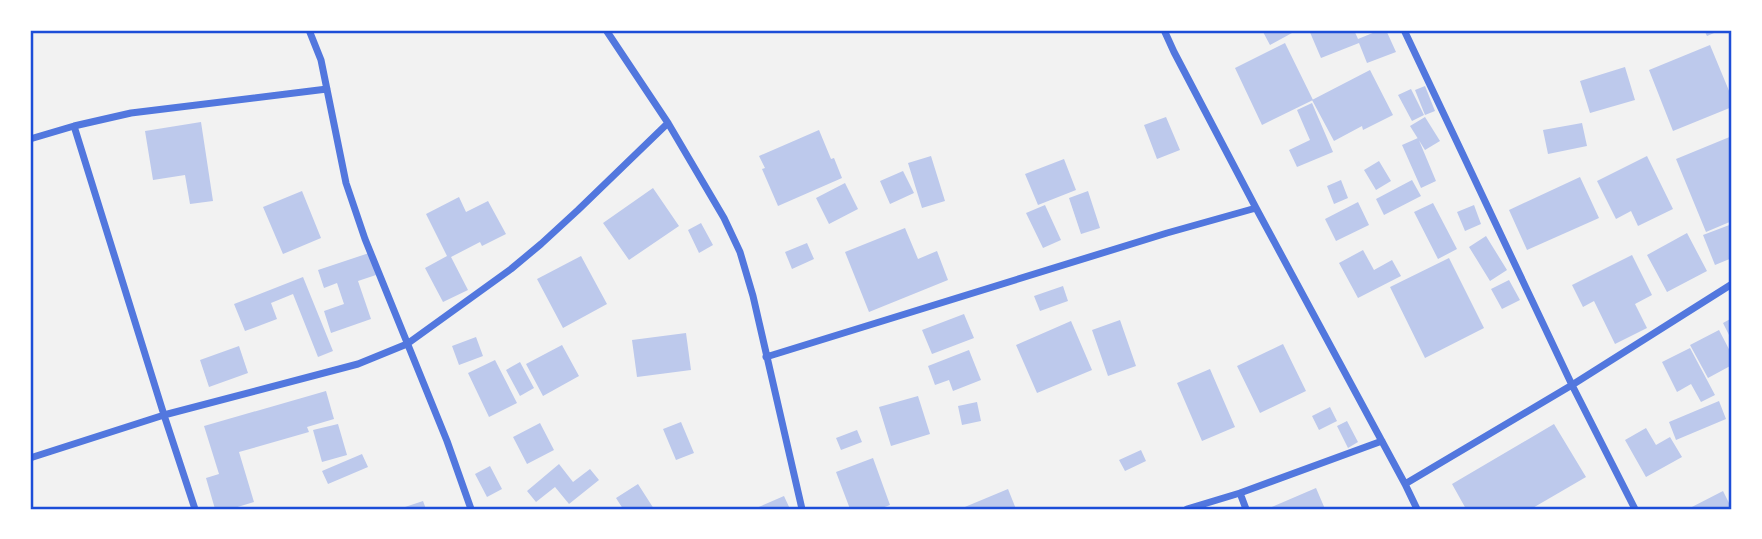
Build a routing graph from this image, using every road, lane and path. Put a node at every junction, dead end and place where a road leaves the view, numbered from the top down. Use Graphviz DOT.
graph roads {
  1 [pos="617,30"];
  2 [pos="1164,30"];
  3 [pos="1404,30"];
  4 [pos="312,31"];
  5 [pos="607,32"];
  6 [pos="327,89"];
  7 [pos="668,123"];
  8 [pos="74,126"];
  9 [pos="30,139"];
  10 [pos="1256,208"];
  11 [pos="1732,284"];
  12 [pos="407,344"];
  13 [pos="766,358"];
  14 [pos="1572,385"];
  15 [pos="164,415"];
  16 [pos="1382,441"];
  17 [pos="30,458"];
  18 [pos="1405,484"];
  19 [pos="1240,493"];
  20 [pos="195,509"];
  21 [pos="471,509"];
  22 [pos="802,509"];
  23 [pos="1187,509"];
  24 [pos="1246,509"];
  25 [pos="1417,509"];
  26 [pos="1635,509"];
  1 -- 5 [label="street"];
  2 -- 10 [label="street"];
  3 -- 14 [label="street"];
  4 -- 6 [label="street"];
  5 -- 7 [label="street"];
  6 -- 8 [label="street"];
  6 -- 12 [label="street"];
  7 -- 12 [label="street"];
  7 -- 13 [label="street"];
  8 -- 9 [label="street"];
  8 -- 15 [label="street"];
  10 -- 13 [label="street"];
  10 -- 16 [label="street"];
  11 -- 14 [label="street"];
  12 -- 15 [label="street"];
  12 -- 21 [label="street"];
  13 -- 22 [label="street"];
  14 -- 18 [label="street"];
  14 -- 26 [label="street"];
  15 -- 17 [label="street"];
  15 -- 20 [label="street"];
  16 -- 18 [label="street"];
  16 -- 19 [label="street"];
  18 -- 25 [label="street"];
  19 -- 23 [label="street"];
  19 -- 24 [label="street"];
}
